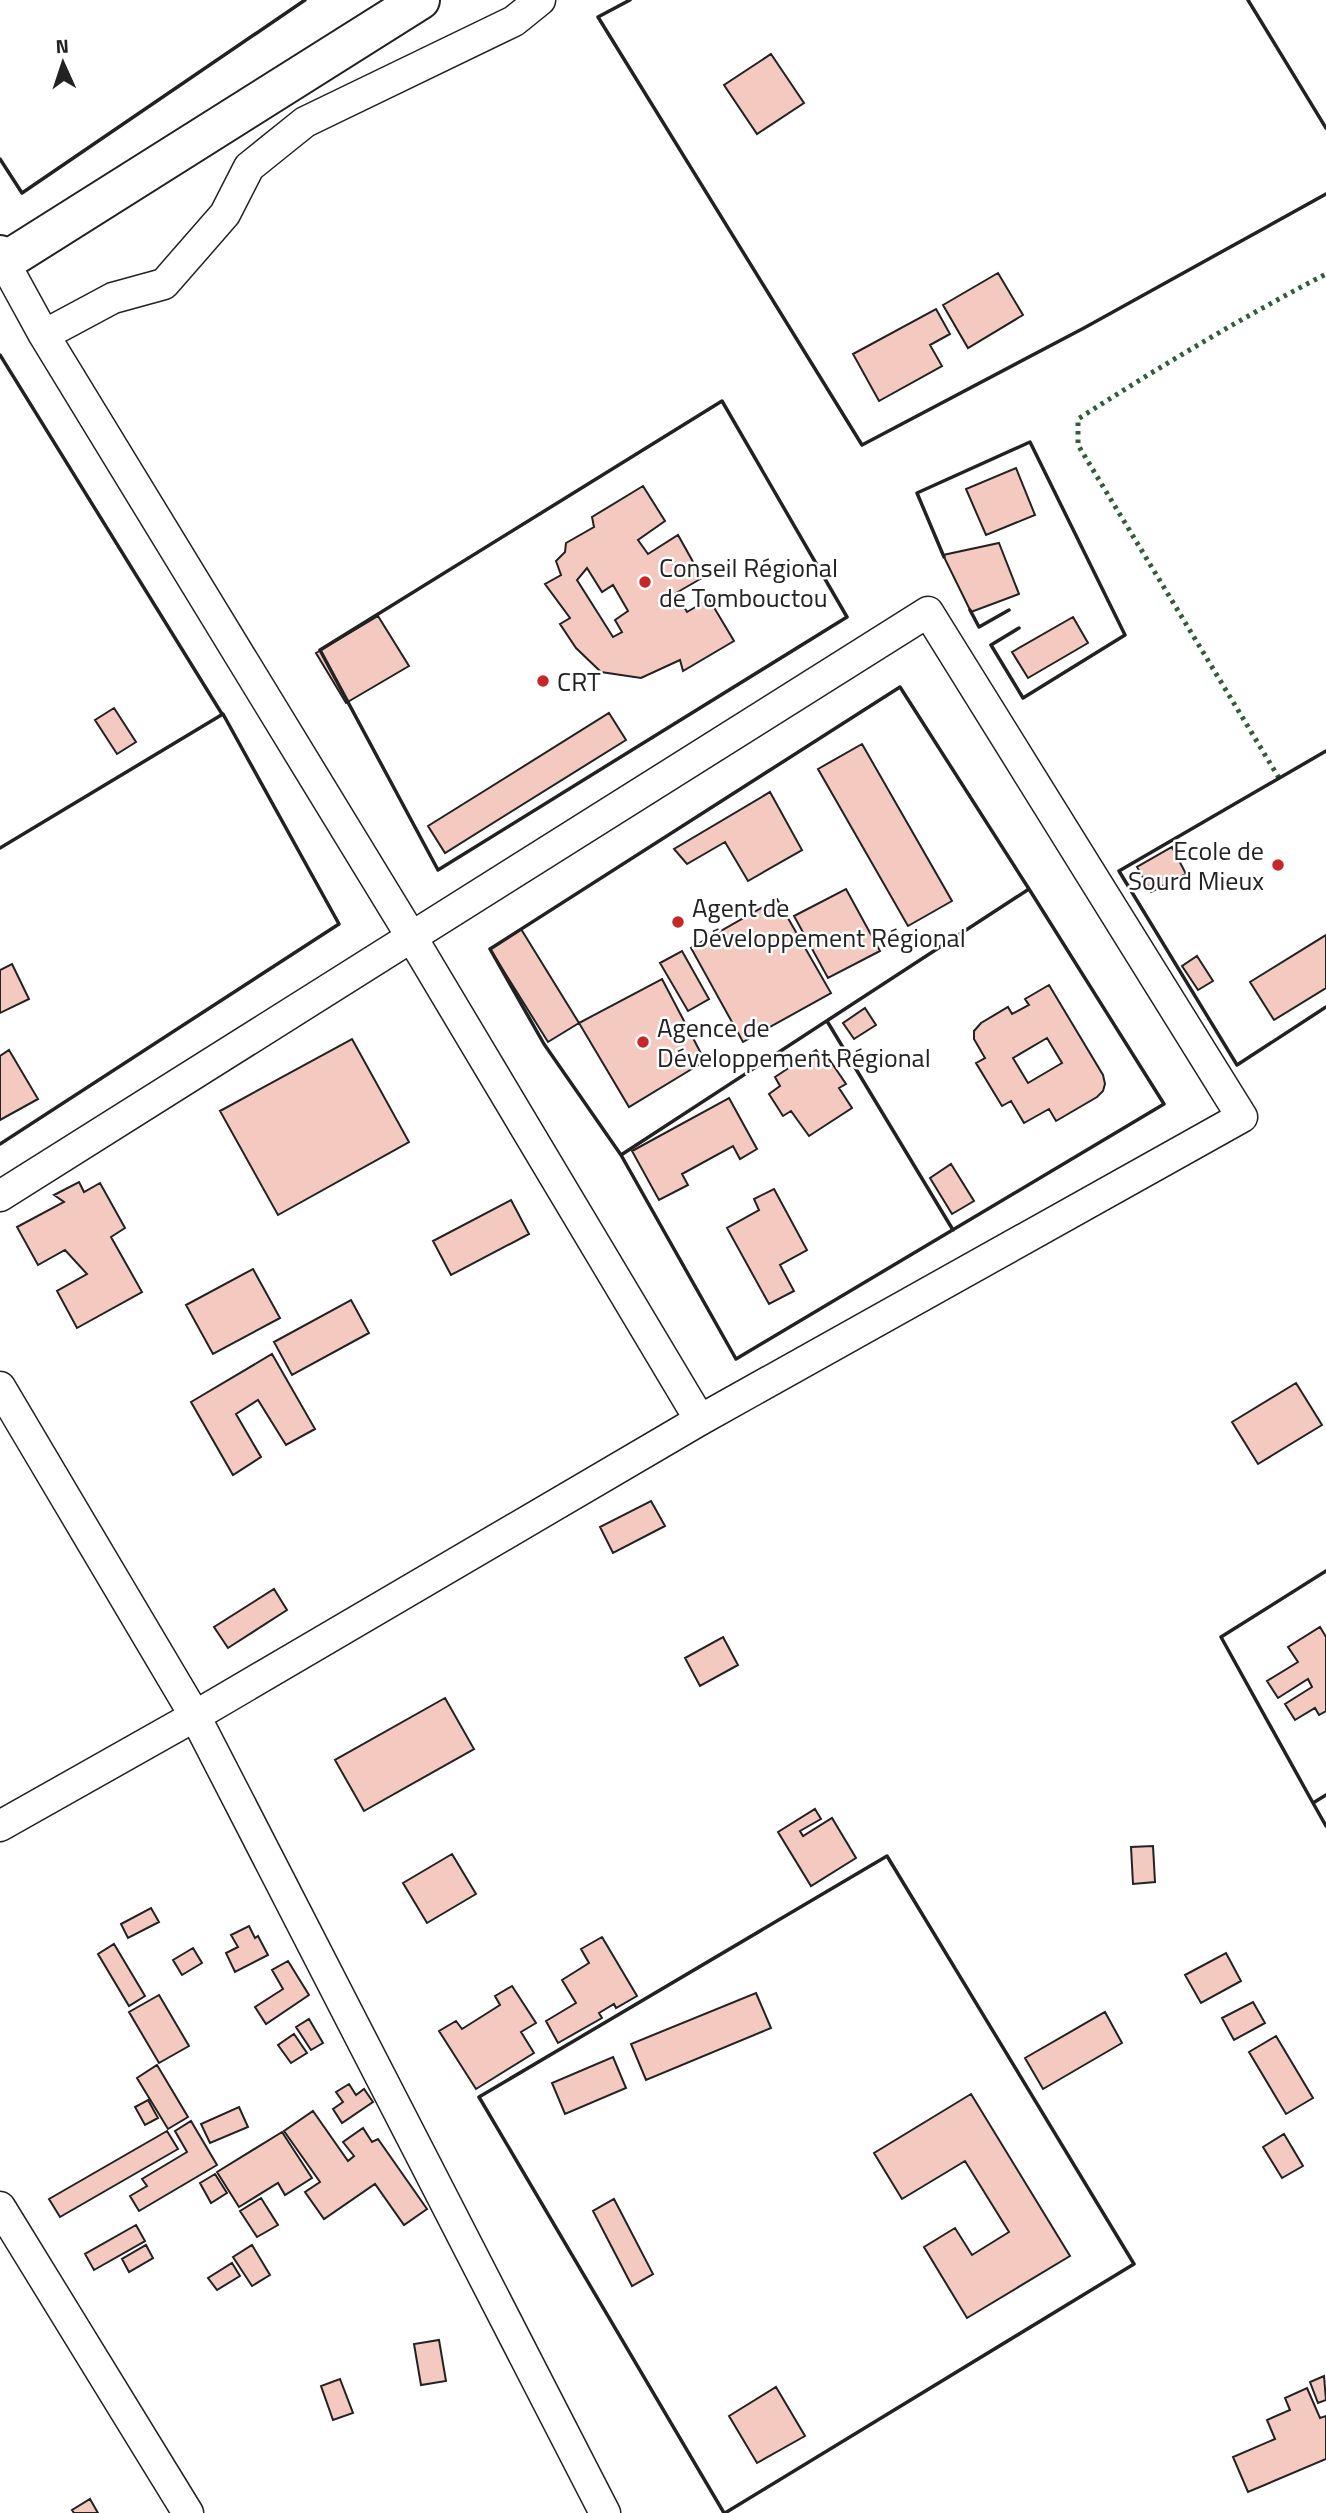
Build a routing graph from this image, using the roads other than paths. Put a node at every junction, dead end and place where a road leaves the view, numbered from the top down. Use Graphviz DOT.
graph roads {
  1 [pos="420,0"];
  2 [pos="540,0"];
  3 [pos="1,261"];
  4 [pos="44,335"];
  5 [pos="411,936"];
  6 [pos="0,1196"];
  7 [pos="0,1387"];
  8 [pos="700,1419"];
  9 [pos="195,1716"];
  10 [pos="0,1826"];
  11 [pos="0,2207"];
  12 [pos="182,2511"];
  13 [pos="605,2513"];
  1 -- 3 [label="main road"];
  2 -- 4 [label="street"];
  3 -- 4 [label="street"];
  4 -- 5 [label="street"];
  5 -- 6 [label="street"];
  5 -- 8 [label="street"];
  5 -- 8 [label="street"];
  7 -- 9 [label="street"];
  8 -- 9 [label="street"];
  9 -- 10 [label="street"];
  9 -- 13 [label="street"];
  11 -- 12 [label="street"];
}
